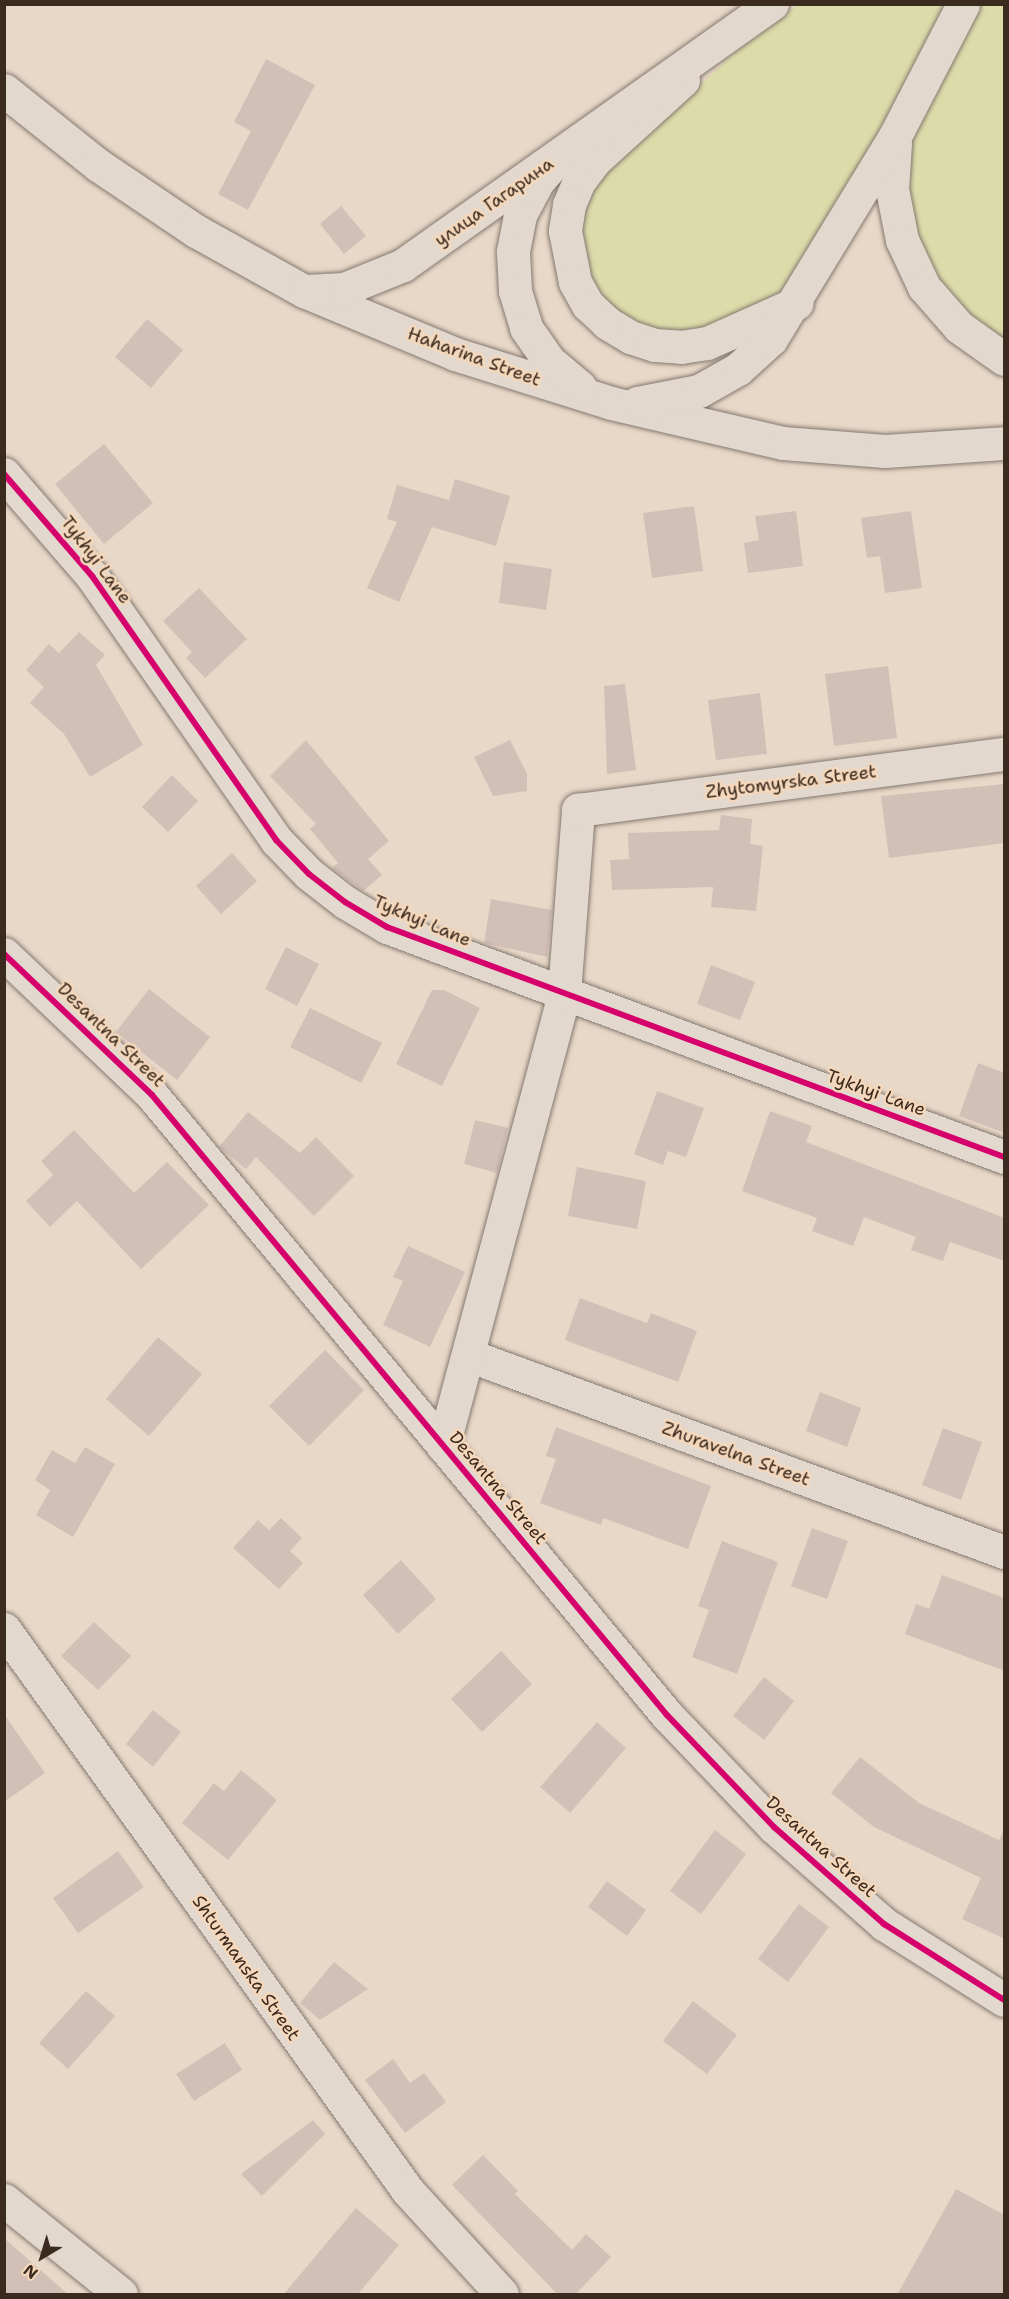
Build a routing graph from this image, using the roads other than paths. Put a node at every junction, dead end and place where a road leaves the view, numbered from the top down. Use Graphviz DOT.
graph roads {
  1 [pos="963,4"];
  2 [pos="760,13"];
  3 [pos="4,90"];
  4 [pos="895,136"];
  5 [pos="564,152"];
  6 [pos="304,291"];
  7 [pos="797,303"];
  8 [pos="1005,359"];
  9 [pos="610,404"];
  10 [pos="1005,443"];
  11 [pos="4,474"];
  12 [pos="1005,754"];
  13 [pos="4,954"];
  14 [pos="564,993"];
  15 [pos="1005,1157"];
  16 [pos="468,1355"];
  17 [pos="444,1446"];
  18 [pos="1005,1552"];
  19 [pos="4,1629"];
  20 [pos="1005,2000"];
  21 [pos="4,2200"];
  22 [pos="121,2295"];
  23 [pos="502,2295"];
  1 -- 4 [label="street"];
  2 -- 5 [label="street"];
  2 -- 7 [label="street"];
  3 -- 6 [label="street, Haharina Street"];
  4 -- 7 [label="street"];
  4 -- 8 [label="street"];
  5 -- 6 [label="street, улица Гагарина"];
  5 -- 9 [label="street, улица Гагарина"];
  6 -- 9 [label="street, Haharina Street"];
  7 -- 9 [label="street"];
  9 -- 10 [label="street, Haharina Street"];
  11 -- 14 [label="street, Tykhyi Lane"];
  12 -- 14 [label="street, Zhytomyrska Street"];
  13 -- 17 [label="street, Desantna Street"];
  14 -- 15 [label="street, Tykhyi Lane"];
  14 -- 16 [label="street"];
  16 -- 17 [label="street"];
  16 -- 18 [label="street, Zhuravelna Street"];
  17 -- 20 [label="street, Desantna Street"];
  19 -- 23 [label="street, Shturmanska Street"];
  21 -- 22 [label="street"];
}
